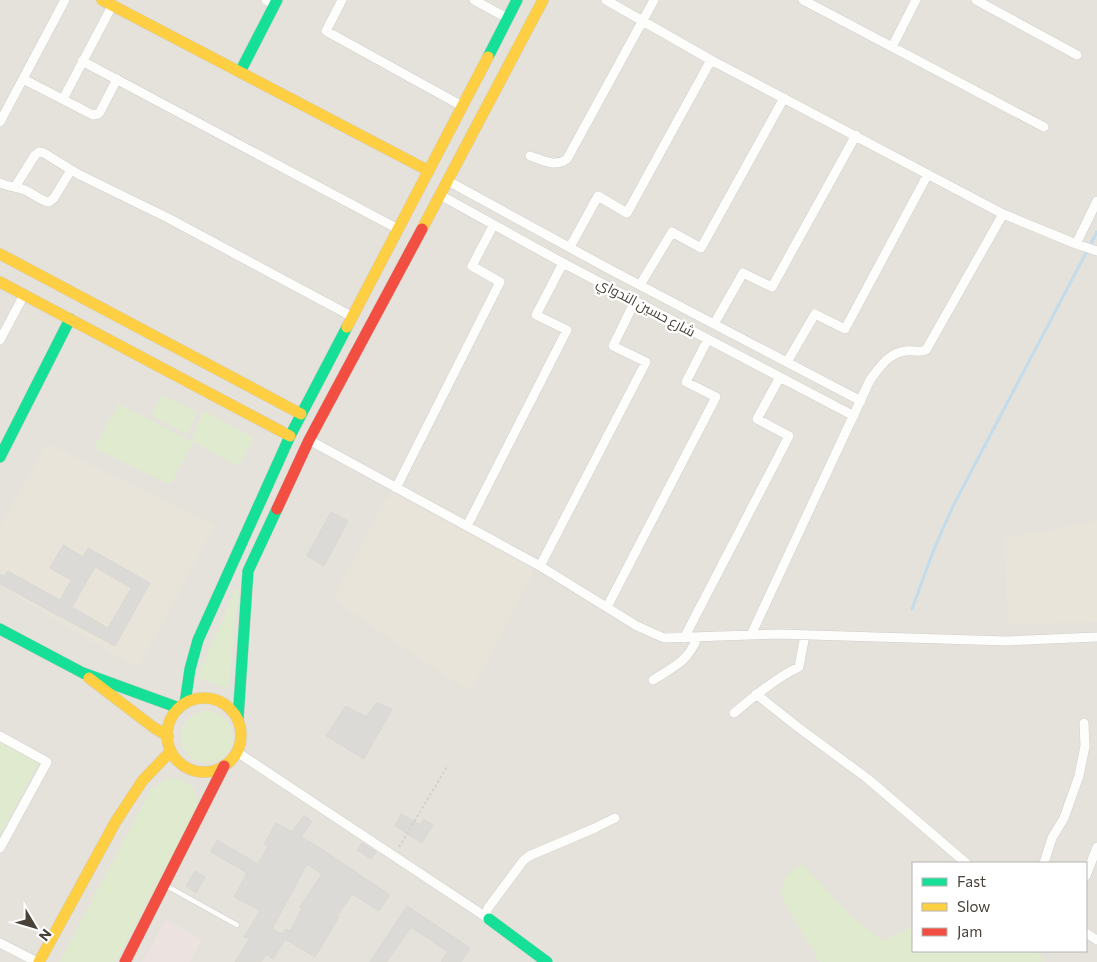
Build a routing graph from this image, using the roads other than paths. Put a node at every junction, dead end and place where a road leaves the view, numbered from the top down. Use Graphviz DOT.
graph roads {
  1 [pos="65,0"];
  2 [pos="342,0"];
  3 [pos="474,0"];
  4 [pos="516,0"];
  5 [pos="543,0"];
  6 [pos="606,0"];
  7 [pos="654,0"];
  8 [pos="803,0"];
  9 [pos="916,0"];
  10 [pos="976,0"];
  11 [pos="273,2"];
  12 [pos="107,3"];
  13 [pos="507,18"];
  14 [pos="643,20"];
  15 [pos="892,47"];
  16 [pos="1077,55"];
  17 [pos="711,60"];
  18 [pos="82,61"];
  19 [pos="240,72"];
  20 [pos="23,79"];
  21 [pos="117,79"];
  22 [pos="784,98"];
  23 [pos="63,100"];
  24 [pos="462,106"];
  25 [pos="0,122"];
  26 [pos="1044,127"];
  27 [pos="856,135"];
  28 [pos="530,156"];
  29 [pos="71,170"];
  30 [pos="429,171"];
  31 [pos="928,174"];
  32 [pos="448,181"];
  33 [pos="0,183"];
  34 [pos="16,187"];
  35 [pos="440,196"];
  36 [pos="1097,201"];
  37 [pos="1003,214"];
  38 [pos="493,226"];
  39 [pos="398,229"];
  40 [pos="1076,244"];
  41 [pos="570,247"];
  42 [pos="1097,251"];
  43 [pos="0,254"];
  44 [pos="563,263"];
  45 [pos="0,282"];
  46 [pos="640,285"];
  47 [pos="24,295"];
  48 [pos="635,301"];
  49 [pos="351,316"];
  50 [pos="70,319"];
  51 [pos="714,324"];
  52 [pos="708,339"];
  53 [pos="0,340"];
  54 [pos="787,362"];
  55 [pos="780,377"];
  56 [pos="862,401"];
  57 [pos="301,414"];
  58 [pos="854,416"];
  59 [pos="290,436"];
  60 [pos="309,440"];
  61 [pos="0,456"];
  62 [pos="396,488"];
  63 [pos="467,526"];
  64 [pos="540,566"];
  65 [pos="607,606"];
  66 [pos="0,629"];
  67 [pos="751,635"];
  68 [pos="805,635"];
  69 [pos="1097,637"];
  70 [pos="684,638"];
  71 [pos="697,638"];
  72 [pos="83,673"];
  73 [pos="653,680"];
  74 [pos="756,694"];
  75 [pos="182,706"];
  76 [pos="734,714"];
  77 [pos="238,719"];
  78 [pos="1084,724"];
  79 [pos="0,736"];
  80 [pos="168,736"];
  81 [pos="171,751"];
  82 [pos="236,752"];
  83 [pos="224,766"];
  84 [pos="615,818"];
  85 [pos="1097,847"];
  86 [pos="0,848"];
  87 [pos="965,862"];
  88 [pos="1044,862"];
  89 [pos="1087,873"];
  90 [pos="164,884"];
  91 [pos="487,918"];
  92 [pos="237,925"];
  93 [pos="0,943"];
  94 [pos="38,962"];
  95 [pos="124,962"];
  96 [pos="547,962"];
  1 -- 20 [label="street"];
  2 -- 24 [label="street"];
  3 -- 13 [label="street"];
  4 -- 13 [label="main road"];
  5 -- 32 [label="main road"];
  6 -- 14 [label="street"];
  7 -- 14 [label="street"];
  8 -- 15 [label="street"];
  9 -- 15 [label="street"];
  10 -- 16 [label="street"];
  11 -- 19 [label="main road"];
  12 -- 18 [label="street"];
  12 -- 19 [label="main road"];
  13 -- 24 [label="main road"];
  14 -- 17 [label="street"];
  14 -- 28 [label="street"];
  15 -- 26 [label="street"];
  17 -- 22 [label="street"];
  17 -- 41 [label="street"];
  18 -- 21 [label="street"];
  18 -- 23 [label="street"];
  19 -- 30 [label="main road"];
  20 -- 23 [label="street"];
  20 -- 25 [label="street"];
  21 -- 23 [label="street"];
  21 -- 39 [label="street"];
  22 -- 27 [label="street"];
  22 -- 46 [label="street"];
  24 -- 30 [label="main road"];
  27 -- 31 [label="street"];
  27 -- 51 [label="street"];
  29 -- 34 [label="street"];
  29 -- 34 [label="street"];
  29 -- 49 [label="street"];
  30 -- 39 [label="main road"];
  31 -- 37 [label="street"];
  31 -- 54 [label="street"];
  32 -- 35 [label="main road"];
  32 -- 41 [label="street, شارع حسين الندواي"];
  33 -- 34 [label="street"];
  35 -- 38 [label="street, شارع حسين الندواي"];
  35 -- 60 [label="main road"];
  36 -- 40 [label="street"];
  37 -- 40 [label="street"];
  37 -- 56 [label="street"];
  38 -- 44 [label="street, شارع حسين الندواي"];
  38 -- 62 [label="street"];
  39 -- 49 [label="main road"];
  40 -- 42 [label="street"];
  41 -- 46 [label="street, شارع حسين الندواي"];
  43 -- 57 [label="main road"];
  44 -- 48 [label="street, شارع حسين الندواي"];
  44 -- 63 [label="street"];
  45 -- 47 [label="main road"];
  46 -- 51 [label="street, شارع حسين الندواي"];
  47 -- 50 [label="main road"];
  47 -- 53 [label="street"];
  48 -- 52 [label="street, شارع حسين الندواي"];
  48 -- 64 [label="street"];
  49 -- 57 [label="main road"];
  50 -- 59 [label="main road"];
  50 -- 61 [label="main road"];
  51 -- 54 [label="street, شارع حسين الندواي"];
  52 -- 55 [label="street, شارع حسين الندواي"];
  52 -- 65 [label="street"];
  54 -- 56 [label="street, شارع حسين الندواي"];
  55 -- 58 [label="street, شارع حسين الندواي"];
  55 -- 70 [label="street"];
  56 -- 58 [label="street"];
  57 -- 59 [label="main road"];
  58 -- 67 [label="street"];
  59 -- 75 [label="main road"];
  60 -- 62 [label="street"];
  60 -- 77 [label="main road"];
  62 -- 63 [label="street"];
  63 -- 64 [label="street"];
  64 -- 65 [label="street"];
  65 -- 70 [label="street"];
  66 -- 72 [label="main road"];
  67 -- 68 [label="street"];
  67 -- 71 [label="street"];
  68 -- 69 [label="street"];
  68 -- 74 [label="street"];
  70 -- 71 [label="street"];
  71 -- 73 [label="street"];
  72 -- 75 [label="main road"];
  72 -- 80 [label="main road"];
  74 -- 76 [label="street"];
  74 -- 87 [label="street"];
  75 -- 77 [label="main road"];
  75 -- 80 [label="main road"];
  77 -- 82 [label="main road"];
  78 -- 88 [label="street"];
  79 -- 86 [label="street"];
  80 -- 81 [label="main road"];
  81 -- 83 [label="main road"];
  81 -- 94 [label="main road"];
  82 -- 83 [label="main road"];
  82 -- 91 [label="street"];
  83 -- 90 [label="main road"];
  84 -- 91 [label="street"];
  85 -- 89 [label="street"];
  90 -- 92 [label="lane"];
  90 -- 95 [label="main road"];
  91 -- 96 [label="main road"];
  93 -- 94 [label="street"];
}
